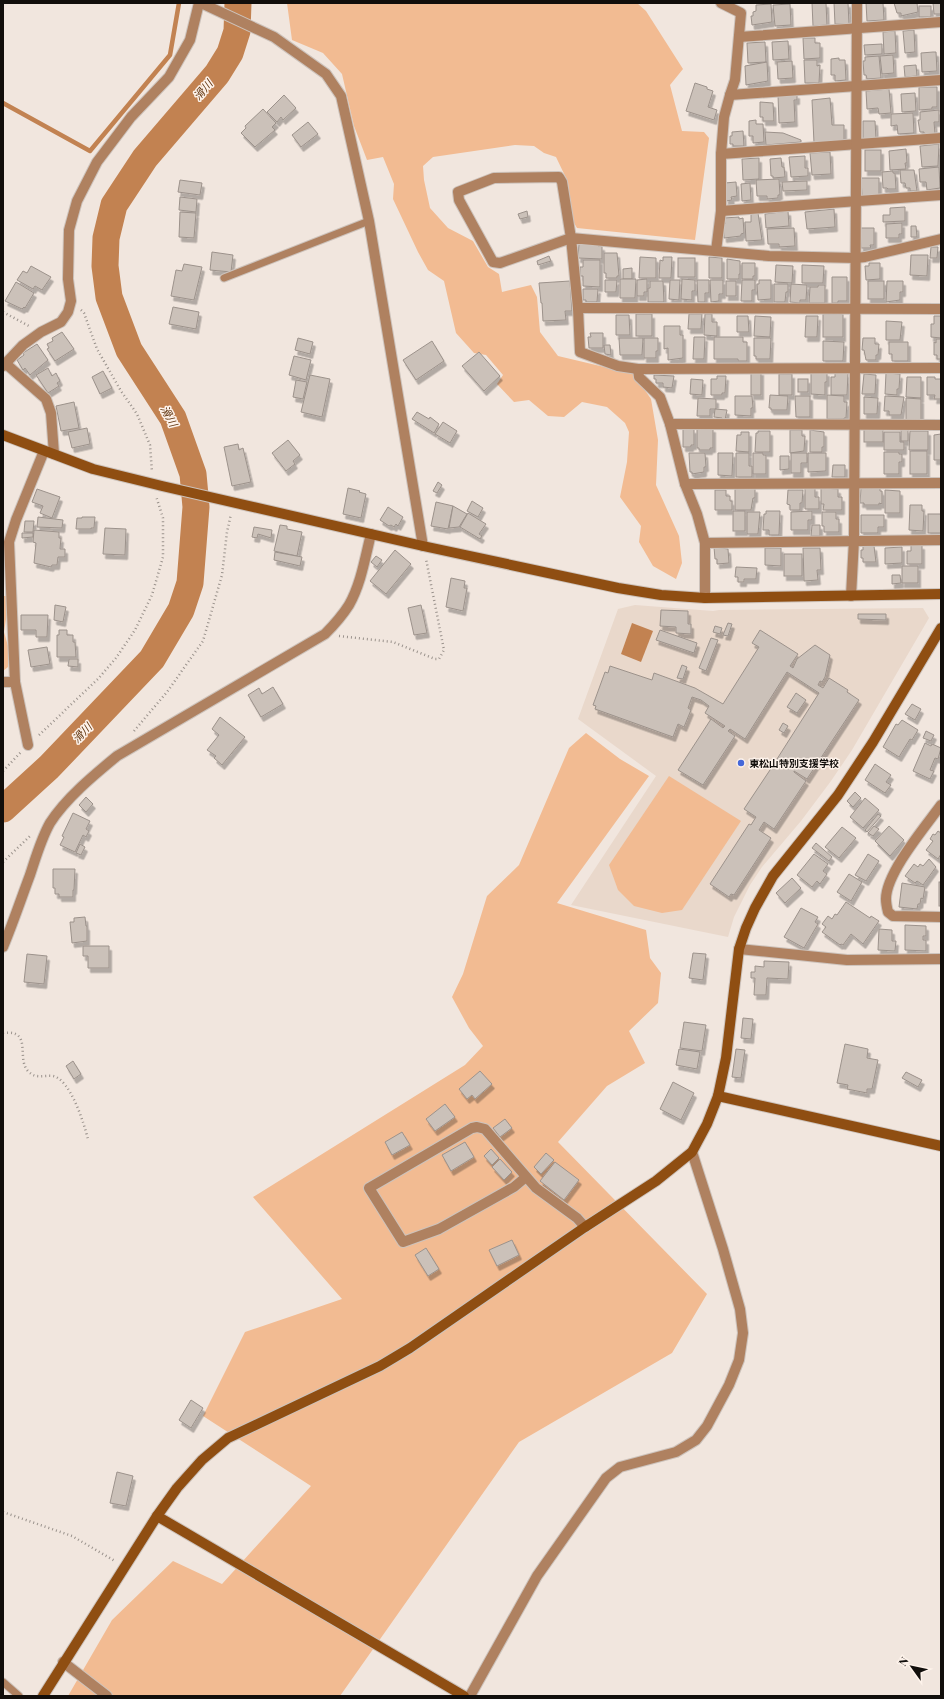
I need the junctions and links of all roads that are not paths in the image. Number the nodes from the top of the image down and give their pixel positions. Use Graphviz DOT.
graph roads {
  1 [pos="721,3"];
  2 [pos="857,3"];
  3 [pos="202,4"];
  4 [pos="941,22"];
  5 [pos="857,28"];
  6 [pos="739,37"];
  7 [pos="941,80"];
  8 [pos="857,86"];
  9 [pos="730,95"];
  10 [pos="941,138"];
  11 [pos="857,145"];
  12 [pos="721,154"];
  13 [pos="941,195"];
  14 [pos="856,202"];
  15 [pos="721,211"];
  16 [pos="369,221"];
  17 [pos="571,238"];
  18 [pos="941,240"];
  19 [pos="716,251"];
  20 [pos="856,258"];
  21 [pos="224,278"];
  22 [pos="578,308"];
  23 [pos="856,308"];
  24 [pos="941,309"];
  25 [pos="4,365"];
  26 [pos="855,367"];
  27 [pos="941,368"];
  28 [pos="638,369"];
  29 [pos="670,424"];
  30 [pos="854,424"];
  31 [pos="941,425"];
  32 [pos="3,435"];
  33 [pos="44,451"];
  34 [pos="54,454"];
  35 [pos="854,483"];
  36 [pos="941,483"];
  37 [pos="685,484"];
  38 [pos="371,534"];
  39 [pos="854,540"];
  40 [pos="941,540"];
  41 [pos="705,543"];
  42 [pos="423,546"];
  43 [pos="941,594"];
  44 [pos="851,596"];
  45 [pos="705,598"];
  46 [pos="941,628"];
  47 [pos="3,682"];
  48 [pos="15,682"];
  49 [pos="28,745"];
  50 [pos="941,805"];
  51 [pos="941,917"];
  52 [pos="3,946"];
  53 [pos="740,949"];
  54 [pos="941,959"];
  55 [pos="718,1096"];
  56 [pos="941,1146"];
  57 [pos="692,1152"];
  58 [pos="526,1177"];
  59 [pos="585,1227"];
  60 [pos="156,1516"];
  61 [pos="63,1662"];
  62 [pos="3,1682"];
  63 [pos="19,1696"];
  64 [pos="43,1696"];
  65 [pos="107,1696"];
  66 [pos="464,1696"];
  67 [pos="470,1696"];
  1 -- 6 [label="street"];
  2 -- 5 [label="street"];
  3 -- 16 [label="street"];
  3 -- 25 [label="street"];
  4 -- 5 [label="street"];
  5 -- 6 [label="street"];
  5 -- 8 [label="street"];
  6 -- 9 [label="street"];
  7 -- 8 [label="street"];
  8 -- 9 [label="street"];
  8 -- 11 [label="street"];
  9 -- 12 [label="street"];
  10 -- 11 [label="street"];
  11 -- 12 [label="street"];
  11 -- 14 [label="street"];
  12 -- 15 [label="street"];
  13 -- 14 [label="street"];
  14 -- 15 [label="street"];
  14 -- 20 [label="street"];
  15 -- 19 [label="street"];
  16 -- 21 [label="lane"];
  16 -- 42 [label="street"];
  17 -- 17 [label="street"];
  17 -- 19 [label="street"];
  17 -- 22 [label="street"];
  18 -- 20 [label="street"];
  19 -- 20 [label="street"];
  20 -- 23 [label="street"];
  22 -- 23 [label="street"];
  22 -- 28 [label="street"];
  23 -- 24 [label="street"];
  23 -- 26 [label="street"];
  25 -- 34 [label="street"];
  26 -- 27 [label="street"];
  26 -- 28 [label="street"];
  26 -- 30 [label="street"];
  28 -- 29 [label="street"];
  29 -- 30 [label="street"];
  29 -- 37 [label="street"];
  30 -- 31 [label="street"];
  30 -- 35 [label="street"];
  32 -- 33 [label="street"];
  33 -- 34 [label="street"];
  33 -- 48 [label="street"];
  34 -- 38 [label="street"];
  35 -- 36 [label="street"];
  35 -- 37 [label="street"];
  35 -- 39 [label="street"];
  37 -- 41 [label="street"];
  38 -- 42 [label="street"];
  38 -- 52 [label="street"];
  39 -- 40 [label="street"];
  39 -- 41 [label="street"];
  39 -- 44 [label="street"];
  41 -- 45 [label="street"];
  42 -- 45 [label="street"];
  43 -- 44 [label="street"];
  44 -- 45 [label="street"];
  46 -- 53 [label="street"];
  47 -- 48 [label="street"];
  48 -- 49 [label="street"];
  50 -- 51 [label="street"];
  53 -- 54 [label="street"];
  53 -- 55 [label="street"];
  55 -- 56 [label="street"];
  55 -- 57 [label="street"];
  57 -- 59 [label="street"];
  57 -- 67 [label="street"];
  58 -- 58 [label="street"];
  58 -- 59 [label="street"];
  59 -- 60 [label="street"];
  60 -- 61 [label="street"];
  60 -- 66 [label="street"];
  61 -- 64 [label="street"];
  61 -- 65 [label="street"];
  62 -- 63 [label="lane"];
}
